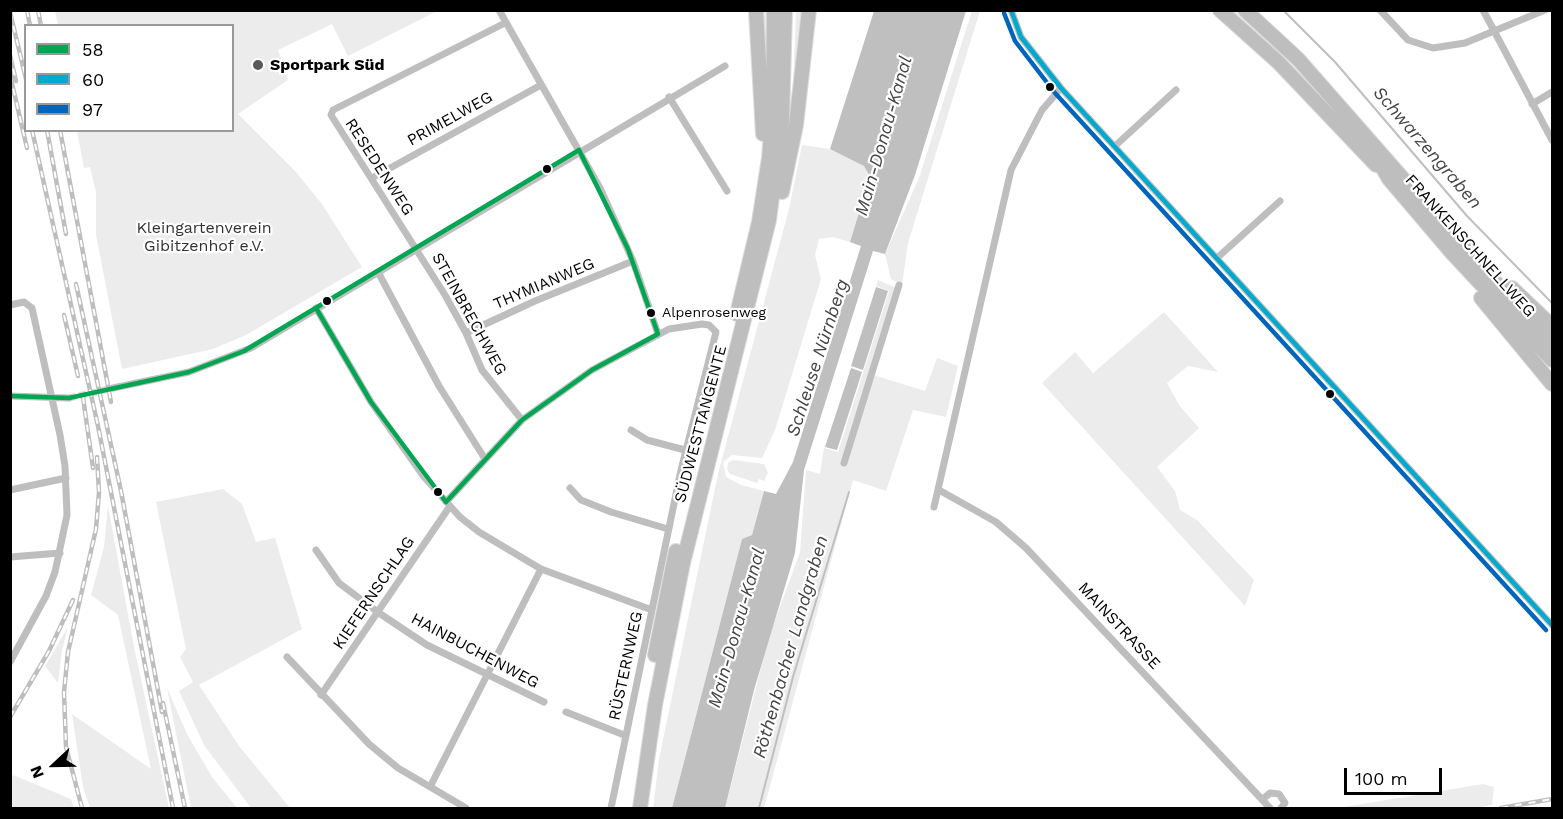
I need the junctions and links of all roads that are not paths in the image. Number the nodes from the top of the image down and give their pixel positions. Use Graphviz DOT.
graph roads {
  1 [pos="500,10"];
  2 [pos="756,10"];
  3 [pos="774,10"];
  4 [pos="786,10"];
  5 [pos="809,10"];
  6 [pos="1011,10"];
  7 [pos="1220,10"];
  8 [pos="1245,10"];
  9 [pos="1380,10"];
  10 [pos="1483,10"];
  11 [pos="1545,10"];
  12 [pos="505,23"];
  13 [pos="1494,31"];
  14 [pos="725,66"];
  15 [pos="541,85"];
  16 [pos="1061,88"];
  17 [pos="1176,90"];
  18 [pos="1552,92"];
  19 [pos="669,97"];
  20 [pos="1532,104"];
  21 [pos="1360,128"];
  22 [pos="1552,140"];
  23 [pos="1115,146"];
  24 [pos="579,150"];
  25 [pos="372,178"];
  26 [pos="1389,179"];
  27 [pos="727,191"];
  28 [pos="1280,201"];
  29 [pos="761,207"];
  30 [pos="1435,223"];
  31 [pos="416,249"];
  32 [pos="1217,258"];
  33 [pos="633,261"];
  34 [pos="378,272"];
  35 [pos="757,274"];
  36 [pos="899,285"];
  37 [pos="10,305"];
  38 [pos="316,308"];
  39 [pos="1552,326"];
  40 [pos="714,329"];
  41 [pos="466,333"];
  42 [pos="658,334"];
  43 [pos="1552,343"];
  44 [pos="1552,360"];
  45 [pos="1552,384"];
  46 [pos="113,388"];
  47 [pos="10,396"];
  48 [pos="52,398"];
  49 [pos="69,398"];
  50 [pos="522,420"];
  51 [pos="631,430"];
  52 [pos="685,450"];
  53 [pos="485,459"];
  54 [pos="844,463"];
  55 [pos="66,478"];
  56 [pos="570,488"];
  57 [pos="10,490"];
  58 [pos="939,490"];
  59 [pos="448,504"];
  60 [pos="934,507"];
  61 [pos="668,530"];
  62 [pos="316,550"];
  63 [pos="60,553"];
  64 [pos="10,557"];
  65 [pos="541,569"];
  66 [pos="652,610"];
  67 [pos="378,613"];
  68 [pos="1552,625"];
  69 [pos="287,657"];
  70 [pos="10,662"];
  71 [pos="486,676"];
  72 [pos="321,695"];
  73 [pos="544,702"];
  74 [pos="566,712"];
  75 [pos="624,735"];
  76 [pos="430,787"];
  77 [pos="1263,799"];
  78 [pos="466,808"];
  79 [pos="610,808"];
  80 [pos="631,808"];
  81 [pos="640,808"];
  82 [pos="1270,808"];
  83 [pos="1281,808"];
  1 -- 12 [label="street"];
  2 -- 29 [label="highway"];
  3 -- 29 [label="highway, SÜDWESTTANGENTE"];
  4 -- 35 [label="highway, SÜDWESTTANGENTE"];
  5 -- 35 [label="highway"];
  6 -- 16 [label="street"];
  7 -- 26 [label="highway, FRANKENSCHNELLWEG"];
  8 -- 21 [label="highway, FRANKENSCHNELLWEG"];
  9 -- 13 [label="street"];
  10 -- 13 [label="street"];
  11 -- 13 [label="street"];
  12 -- 15 [label="street"];
  12 -- 25 [label="street, RESEDENWEG"];
  13 -- 20 [label="street"];
  14 -- 19 [label="street"];
  15 -- 24 [label="street"];
  15 -- 25 [label="street, PRIMELWEG"];
  16 -- 23 [label="street"];
  16 -- 58 [label="street"];
  17 -- 23 [label="street"];
  18 -- 20 [label="street"];
  19 -- 24 [label="street"];
  19 -- 27 [label="street"];
  20 -- 22 [label="street"];
  21 -- 26 [label="highway, FRANKENSCHNELLWEG"];
  21 -- 30 [label="highway, FRANKENSCHNELLWEG"];
  23 -- 32 [label="street"];
  24 -- 31 [label="street"];
  24 -- 33 [label="street"];
  25 -- 31 [label="street, RESEDENWEG"];
  26 -- 30 [label="highway, FRANKENSCHNELLWEG"];
  28 -- 32 [label="street"];
  29 -- 80 [label="highway, SÜDWESTTANGENTE"];
  30 -- 39 [label="highway"];
  30 -- 43 [label="highway, FRANKENSCHNELLWEG"];
  30 -- 44 [label="highway, FRANKENSCHNELLWEG"];
  30 -- 45 [label="highway"];
  31 -- 34 [label="street"];
  31 -- 41 [label="street, STEINBRECHWEG"];
  32 -- 68 [label="street"];
  33 -- 41 [label="street, THYMIANWEG"];
  33 -- 42 [label="street"];
  34 -- 38 [label="street"];
  34 -- 53 [label="street"];
  35 -- 81 [label="highway, SÜDWESTTANGENTE"];
  36 -- 54 [label="street"];
  37 -- 48 [label="street"];
  38 -- 46 [label="street"];
  38 -- 59 [label="street"];
  40 -- 42 [label="street, KIEFERNSCHLAG"];
  40 -- 52 [label="street, RÜSTERNWEG"];
  41 -- 50 [label="street, STEINBRECHWEG"];
  42 -- 50 [label="street, KIEFERNSCHLAG"];
  47 -- 48 [label="street"];
  48 -- 49 [label="street"];
  48 -- 55 [label="street"];
  50 -- 53 [label="street, KIEFERNSCHLAG"];
  51 -- 52 [label="street"];
  52 -- 61 [label="street, RÜSTERNWEG"];
  53 -- 59 [label="street, KIEFERNSCHLAG"];
  55 -- 57 [label="street"];
  55 -- 63 [label="street"];
  56 -- 61 [label="street"];
  58 -- 60 [label="street"];
  58 -- 77 [label="street, MAINSTRASSE"];
  59 -- 65 [label="street"];
  59 -- 67 [label="street, KIEFERNSCHLAG"];
  61 -- 66 [label="street, RÜSTERNWEG"];
  62 -- 67 [label="street, HAINBUCHENWEG"];
  63 -- 64 [label="street"];
  63 -- 70 [label="street"];
  65 -- 66 [label="street"];
  65 -- 71 [label="street"];
  66 -- 75 [label="street, RÜSTERNWEG"];
  67 -- 71 [label="street, HAINBUCHENWEG"];
  67 -- 72 [label="street, KIEFERNSCHLAG"];
  69 -- 72 [label="street"];
  71 -- 73 [label="street, HAINBUCHENWEG"];
  71 -- 76 [label="street"];
  72 -- 76 [label="street"];
  74 -- 75 [label="street"];
  75 -- 79 [label="street, RÜSTERNWEG"];
  76 -- 78 [label="street"];
  77 -- 82 [label="street, MAINSTRASSE"];
  77 -- 83 [label="street"];
}
